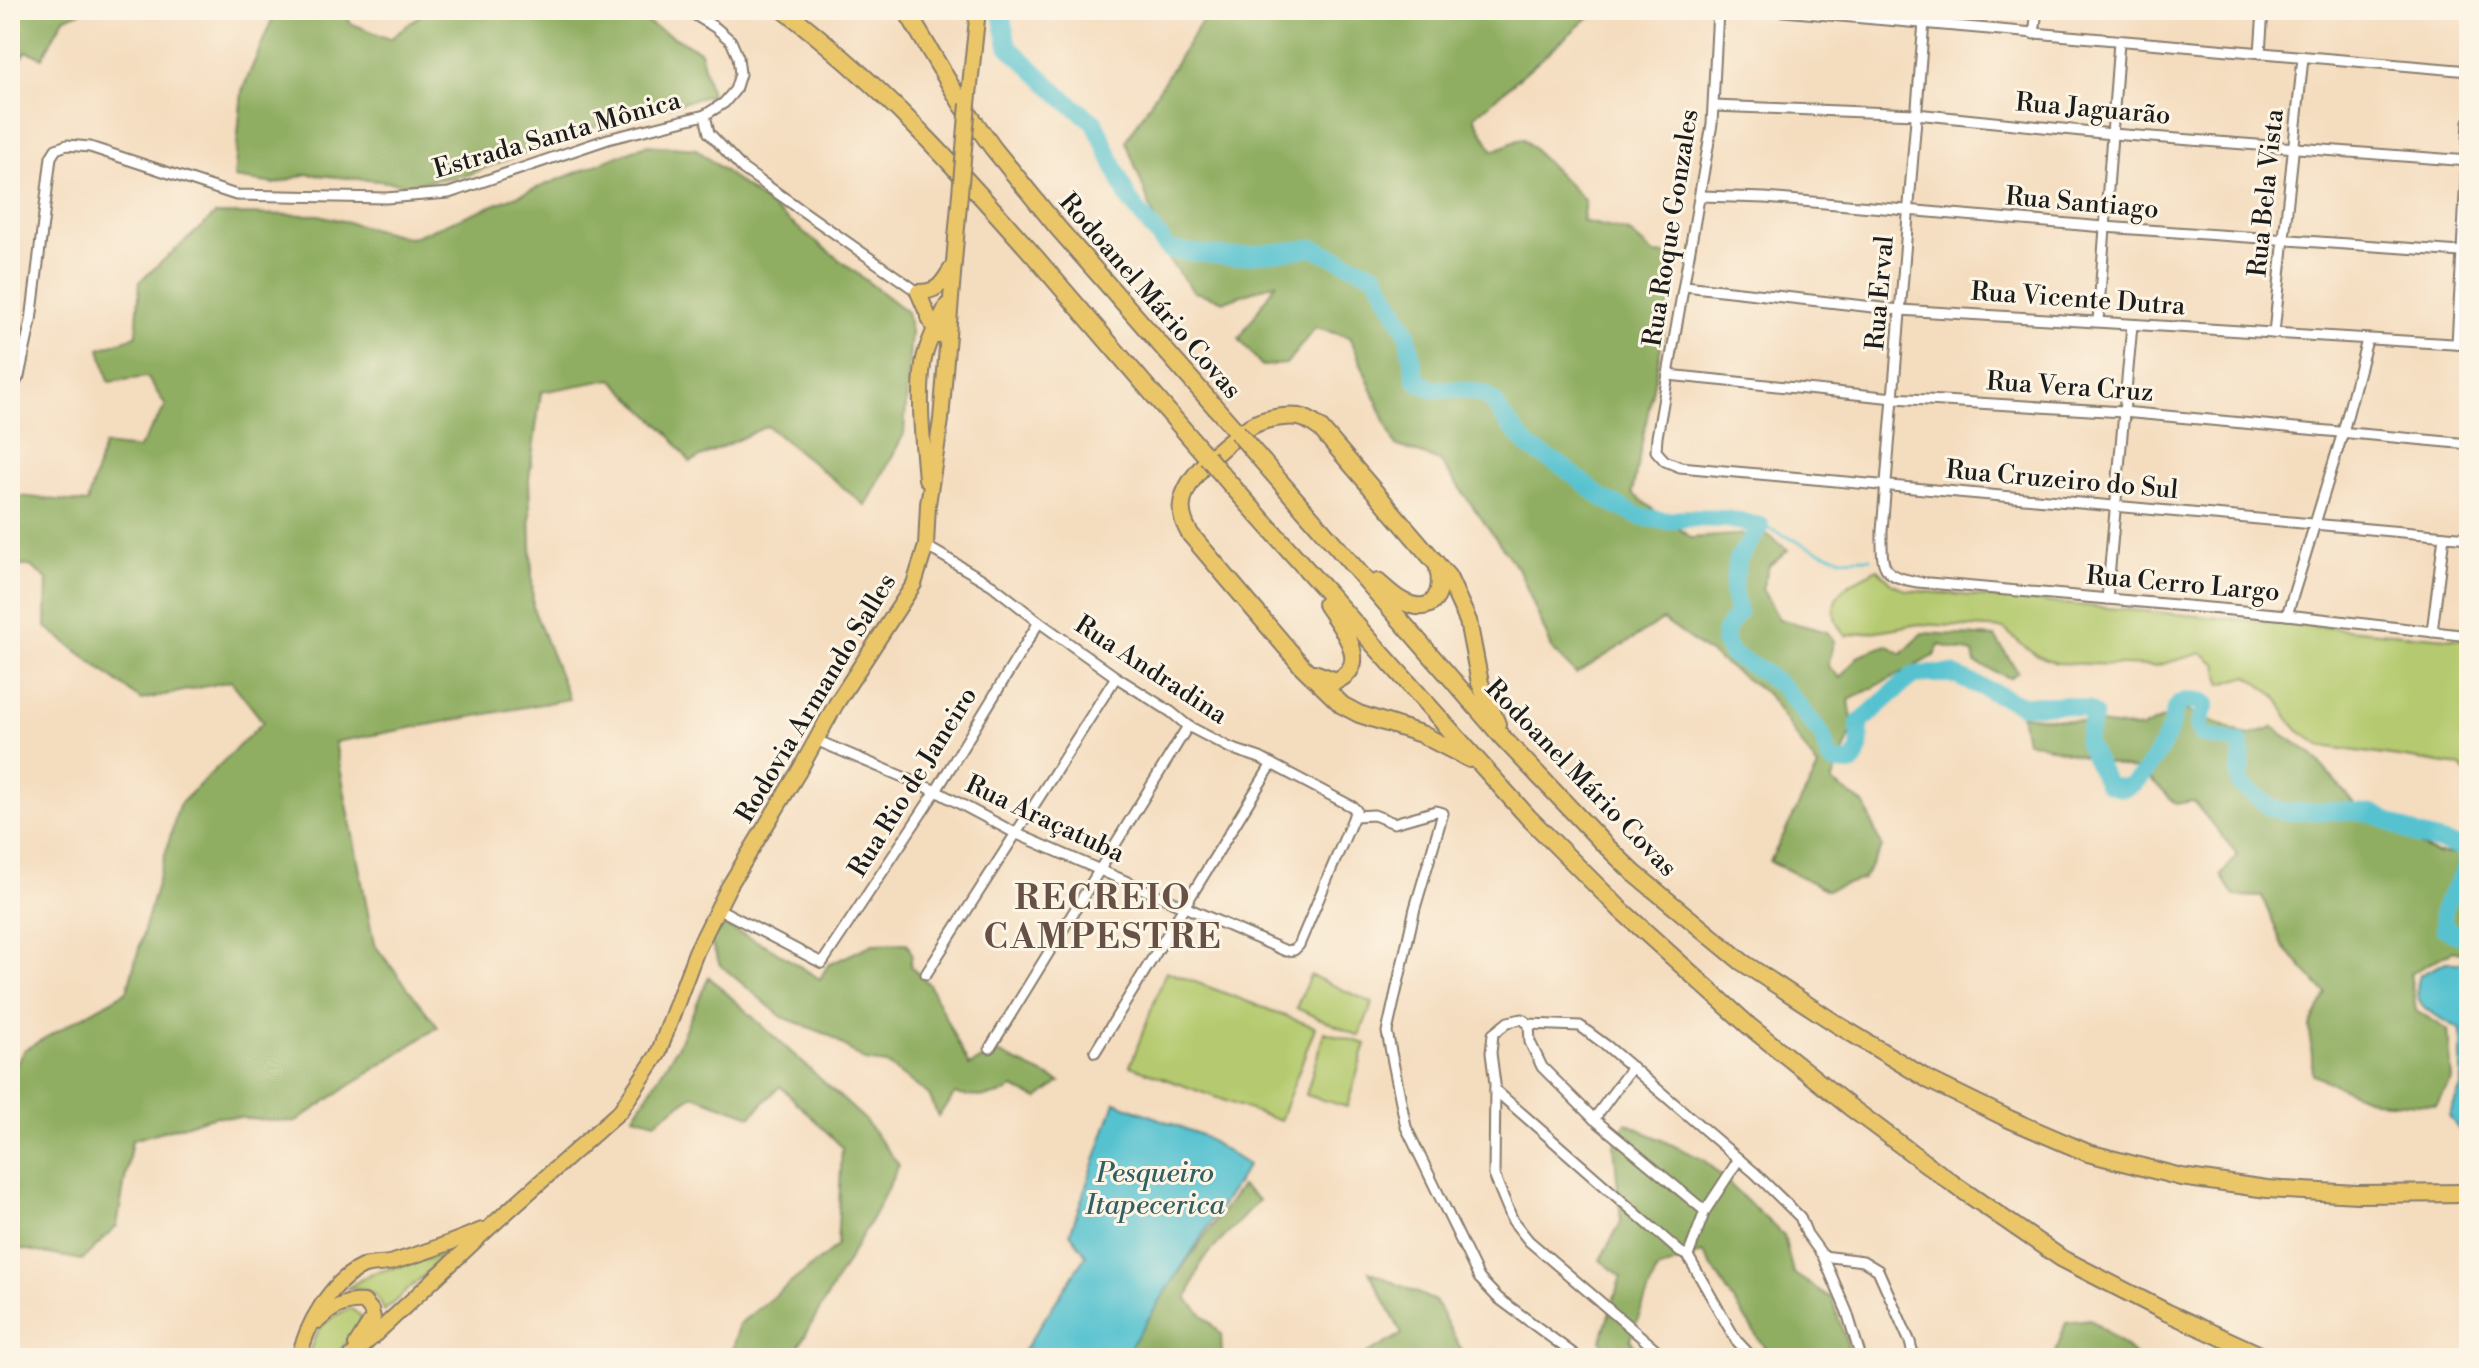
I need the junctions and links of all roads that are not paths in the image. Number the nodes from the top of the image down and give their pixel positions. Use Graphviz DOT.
graph roads {
  1 [pos="687,10"];
  2 [pos="784,10"];
  3 [pos="906,10"];
  4 [pos="978,10"];
  5 [pos="1718,10"];
  6 [pos="1772,10"];
  7 [pos="1909,10"];
  8 [pos="1925,10"];
  9 [pos="2037,10"];
  10 [pos="2263,10"];
  11 [pos="1924,24"];
  12 [pos="2034,34"];
  13 [pos="2119,42"];
  14 [pos="2260,53"];
  15 [pos="2303,58"];
  16 [pos="2469,71"];
  17 [pos="1714,106"];
  18 [pos="1916,114"];
  19 [pos="705,115"];
  20 [pos="2469,121"];
  21 [pos="2112,134"];
  22 [pos="2293,147"];
  23 [pos="2468,161"];
  24 [pos="1701,196"];
  25 [pos="1909,211"];
  26 [pos="2104,227"];
  27 [pos="2283,241"];
  28 [pos="2461,252"];
  29 [pos="953,266"];
  30 [pos="1685,286"];
  31 [pos="918,292"];
  32 [pos="951,294"];
  33 [pos="938,309"];
  34 [pos="1900,310"];
  35 [pos="2098,321"];
  36 [pos="2132,325"];
  37 [pos="934,331"];
  38 [pos="2274,333"];
  39 [pos="2367,340"];
  40 [pos="2457,344"];
  41 [pos="2469,345"];
  42 [pos="946,354"];
  43 [pos="1668,375"];
  44 [pos="10,392"];
  45 [pos="1894,398"];
  46 [pos="2123,412"];
  47 [pos="2343,432"];
  48 [pos="2469,444"];
  49 [pos="1656,451"];
  50 [pos="1886,488"];
  51 [pos="928,504"];
  52 [pos="2115,505"];
  53 [pos="2316,523"];
  54 [pos="2444,536"];
  55 [pos="2469,538"];
  56 [pos="926,546"];
  57 [pos="1344,555"];
  58 [pos="1436,562"];
  59 [pos="1307,572"];
  60 [pos="1892,576"];
  61 [pos="2107,599"];
  62 [pos="2287,615"];
  63 [pos="1039,622"];
  64 [pos="2432,632"];
  65 [pos="2469,636"];
  66 [pos="1302,666"];
  67 [pos="1116,677"];
  68 [pos="1188,726"];
  69 [pos="1502,737"];
  70 [pos="816,740"];
  71 [pos="1478,763"];
  72 [pos="1272,764"];
  73 [pos="936,791"];
  74 [pos="1354,816"];
  75 [pos="1015,833"];
  76 [pos="1101,869"];
  77 [pos="1184,906"];
  78 [pos="717,908"];
  79 [pos="926,974"];
  80 [pos="1529,1024"];
  81 [pos="990,1048"];
  82 [pos="1095,1052"];
  83 [pos="1632,1067"];
  84 [pos="1495,1090"];
  85 [pos="1594,1119"];
  86 [pos="1739,1159"];
  87 [pos="2469,1193"];
  88 [pos="1705,1211"];
  89 [pos="490,1227"];
  90 [pos="1688,1256"];
  91 [pos="1823,1256"];
  92 [pos="304,1338"];
  93 [pos="299,1358"];
  94 [pos="348,1358"];
  95 [pos="1579,1358"];
  96 [pos="1666,1358"];
  97 [pos="1753,1358"];
  98 [pos="1861,1358"];
  99 [pos="1914,1358"];
  100 [pos="2267,1358"];
  1 -- 19 [label="street, Estrada Santa Mônica"];
  2 -- 59 [label="highway, bridge"];
  3 -- 57 [label="highway, Rodoanel Mário Covas, bridge"];
  4 -- 29 [label="main road, Rodovia Armando Salles, bridge"];
  5 -- 17 [label="street, Rua Roque Gonzales"];
  6 -- 11 [label="street"];
  7 -- 11 [label="street"];
  8 -- 11 [label="street, Rua Erval"];
  9 -- 12 [label="street"];
  10 -- 14 [label="street"];
  11 -- 12 [label="street"];
  11 -- 18 [label="street, Rua Erval"];
  12 -- 13 [label="street"];
  13 -- 14 [label="street"];
  13 -- 21 [label="street"];
  14 -- 15 [label="street"];
  15 -- 16 [label="street"];
  15 -- 22 [label="street, Rua Bela Vista"];
  17 -- 18 [label="street, Rua Jaguarão"];
  17 -- 24 [label="street, Rua Roque Gonzales"];
  18 -- 21 [label="street, Rua Jaguarão"];
  18 -- 25 [label="street, Rua Erval"];
  19 -- 31 [label="street"];
  19 -- 44 [label="street, Estrada Santa Mônica"];
  20 -- 23 [label="street"];
  21 -- 22 [label="street, Rua Jaguarão"];
  21 -- 26 [label="street"];
  22 -- 23 [label="street, Rua Jaguarão"];
  22 -- 27 [label="street, Rua Bela Vista"];
  23 -- 28 [label="street"];
  24 -- 25 [label="street, Rua Santiago"];
  24 -- 30 [label="street, Rua Roque Gonzales"];
  25 -- 26 [label="street, Rua Santiago"];
  25 -- 34 [label="street, Rua Erval"];
  26 -- 27 [label="street, Rua Santiago"];
  26 -- 35 [label="street"];
  27 -- 28 [label="street, Rua Santiago"];
  27 -- 38 [label="street, Rua Bela Vista"];
  28 -- 40 [label="street"];
  29 -- 31 [label="main road"];
  29 -- 32 [label="main road, Rodovia Armando Salles"];
  30 -- 34 [label="street, Rua Vicente Dutra"];
  30 -- 43 [label="street, Rua Roque Gonzales"];
  31 -- 33 [label="main road"];
  31 -- 37 [label="main road"];
  32 -- 33 [label="main road"];
  32 -- 42 [label="main road, Rodovia Armando Salles"];
  33 -- 37 [label="main road"];
  33 -- 42 [label="main road"];
  34 -- 35 [label="street, Rua Vicente Dutra"];
  34 -- 45 [label="street, Rua Erval"];
  35 -- 36 [label="street, Rua Vicente Dutra"];
  36 -- 38 [label="street, Rua Vicente Dutra"];
  36 -- 46 [label="street"];
  37 -- 42 [label="main road"];
  37 -- 51 [label="main road"];
  38 -- 39 [label="street, Rua Vicente Dutra"];
  39 -- 40 [label="street, Rua Vicente Dutra"];
  39 -- 47 [label="street"];
  40 -- 41 [label="street, Rua Vicente Dutra"];
  42 -- 51 [label="main road, Rodovia Armando Salles"];
  43 -- 45 [label="street, Rua Vera Cruz"];
  43 -- 49 [label="street, Rua Roque Gonzales"];
  45 -- 46 [label="street, Rua Vera Cruz"];
  45 -- 50 [label="street, Rua Erval"];
  46 -- 47 [label="street, Rua Vera Cruz"];
  46 -- 52 [label="street"];
  47 -- 48 [label="street, Rua Vera Cruz"];
  47 -- 53 [label="street"];
  49 -- 50 [label="street, Rua Cruzeiro do Sul"];
  50 -- 52 [label="street, Rua Cruzeiro do Sul"];
  50 -- 60 [label="street, Rua Erval"];
  51 -- 56 [label="main road, Rodovia Armando Salles"];
  52 -- 53 [label="street, Rua Cruzeiro do Sul"];
  52 -- 61 [label="street"];
  53 -- 54 [label="street, Rua Cruzeiro do Sul"];
  53 -- 62 [label="street"];
  54 -- 55 [label="street, Rua Cruzeiro do Sul"];
  54 -- 64 [label="street"];
  56 -- 63 [label="street, Rua Andradina"];
  56 -- 70 [label="main road, Rodovia Armando Salles"];
  57 -- 58 [label="highway"];
  57 -- 69 [label="highway, Rodoanel Mário Covas"];
  58 -- 66 [label="highway"];
  58 -- 69 [label="highway"];
  59 -- 66 [label="highway"];
  59 -- 71 [label="highway"];
  60 -- 61 [label="street, Rua Cerro Largo"];
  61 -- 62 [label="street, Rua Cerro Largo"];
  62 -- 64 [label="street, Rua Cerro Largo"];
  63 -- 67 [label="street, Rua Andradina"];
  63 -- 73 [label="street, Rua Rio de Janeiro"];
  64 -- 65 [label="street, Rua Cerro Largo"];
  66 -- 71 [label="highway"];
  67 -- 68 [label="street, Rua Andradina"];
  67 -- 75 [label="street"];
  68 -- 72 [label="street, Rua Andradina"];
  68 -- 76 [label="street"];
  69 -- 87 [label="highway, Rodoanel Mário Covas"];
  70 -- 73 [label="street, Rua Araçatuba"];
  70 -- 78 [label="main road, Rodovia Armando Salles"];
  71 -- 100 [label="highway"];
  72 -- 74 [label="street, Rua Andradina"];
  72 -- 77 [label="street"];
  73 -- 75 [label="street, Rua Araçatuba"];
  73 -- 78 [label="street, Rua Rio de Janeiro"];
  74 -- 77 [label="street, Rua Araçatuba"];
  74 -- 95 [label="street"];
  75 -- 76 [label="street, Rua Araçatuba"];
  75 -- 79 [label="street"];
  76 -- 77 [label="street, Rua Araçatuba"];
  76 -- 81 [label="street"];
  77 -- 82 [label="street"];
  78 -- 89 [label="main road, Rodovia Armando Salles"];
  80 -- 83 [label="street"];
  80 -- 84 [label="street"];
  80 -- 85 [label="street"];
  83 -- 85 [label="street"];
  83 -- 86 [label="street"];
  84 -- 90 [label="street"];
  84 -- 96 [label="street"];
  85 -- 88 [label="street"];
  86 -- 88 [label="street"];
  86 -- 91 [label="street"];
  88 -- 90 [label="street"];
  89 -- 92 [label="main road, Rodovia Armando Salles"];
  89 -- 94 [label="main road, Rodovia Armando Salles"];
  90 -- 97 [label="street"];
  91 -- 98 [label="street"];
  91 -- 99 [label="street"];
  92 -- 93 [label="main road, Rodovia Armando Salles"];
  92 -- 94 [label="main road"];
}
